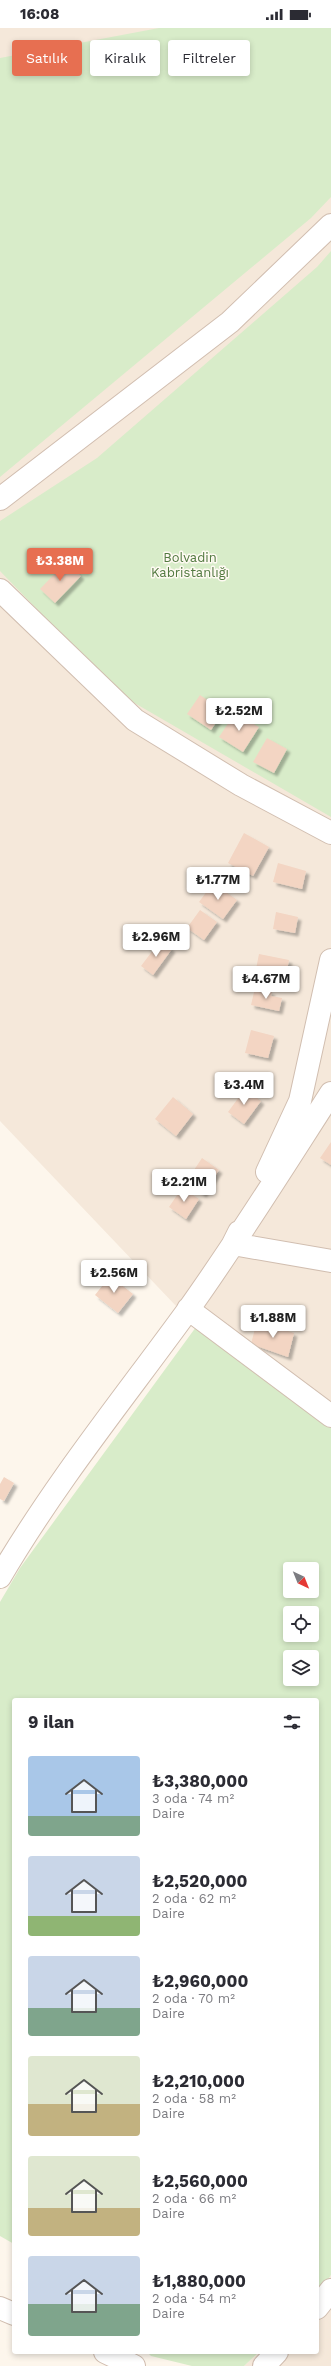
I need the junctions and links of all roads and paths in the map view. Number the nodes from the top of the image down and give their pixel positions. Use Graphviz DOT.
graph roads {
  1 [pos="331,225"];
  2 [pos="0,499"];
  3 [pos="0,590"];
  4 [pos="331,833"];
  5 [pos="330,975"];
  6 [pos="331,1093"];
  7 [pos="233,1244"];
  8 [pos="331,1262"];
  9 [pos="188,1310"];
  10 [pos="331,1416"];
  11 [pos="0,1577"];
  12 [pos="331,2290"];
  13 [pos="319,2305"];
  14 [pos="0,2308"];
  15 [pos="12,2313"];
  16 [pos="109,2354"];
  17 [pos="275,2354"];
  18 [pos="134,2366"];
  19 [pos="264,2366"];
  1 -- 2 [label="street"];
  3 -- 4 [label="street"];
  5 -- 7 [label="street"];
  6 -- 7 [label="street"];
  7 -- 8 [label="street"];
  7 -- 9 [label="street"];
  9 -- 10 [label="street"];
  9 -- 11 [label="street"];
  12 -- 13 [label="street"];
  14 -- 15 [label="street"];
  16 -- 18 [label="street"];
  17 -- 19 [label="street"];
}
